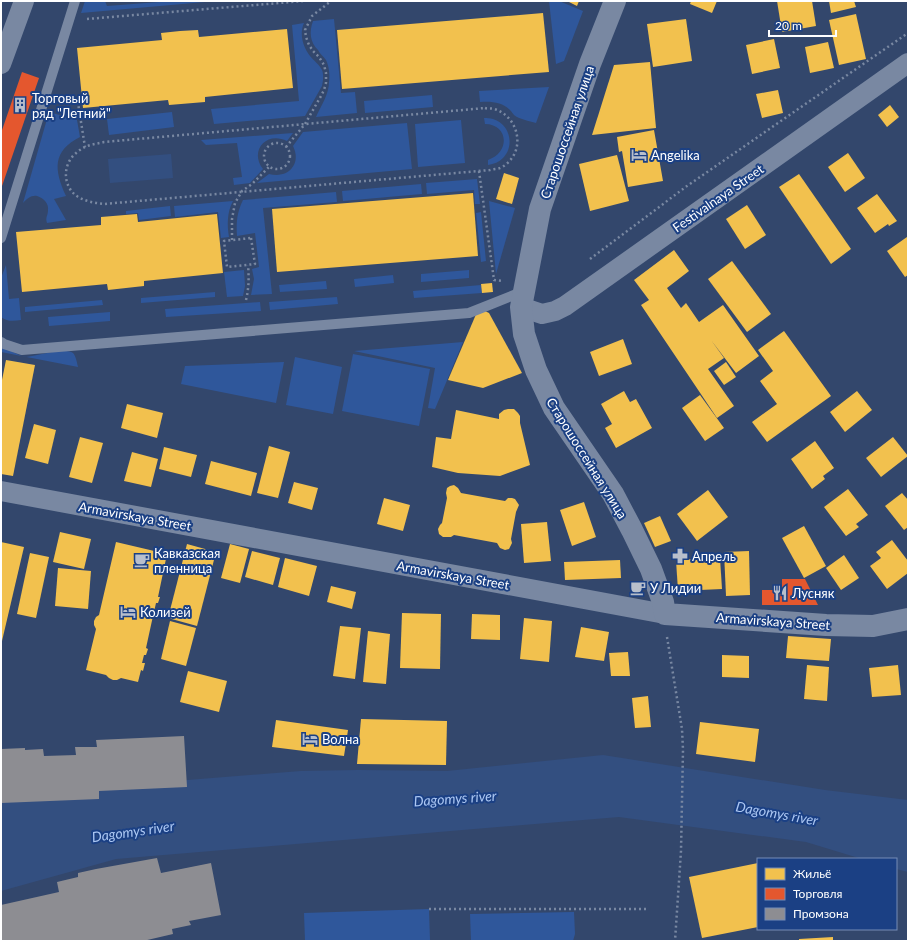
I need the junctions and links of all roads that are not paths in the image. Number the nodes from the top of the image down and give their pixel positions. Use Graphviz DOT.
graph roads {
  1 [pos="24,1"];
  2 [pos="75,1"];
  3 [pos="615,1"];
  4 [pos="908,63"];
  5 [pos="1,64"];
  6 [pos="1,238"];
  7 [pos="523,299"];
  8 [pos="1,342"];
  9 [pos="1,491"];
  10 [pos="908,619"];
  11 [pos="666,624"];
  1 -- 5 [label="street"];
  2 -- 6 [label="lane"];
  3 -- 7 [label="street, Старошоссейная улица"];
  4 -- 7 [label="street, Festivalnaya Street"];
  7 -- 8 [label="lane"];
  7 -- 11 [label="street, Старошоссейная улица"];
  9 -- 11 [label="street, Armavirskaya Street"];
  10 -- 11 [label="street, Armavirskaya Street"];
}
